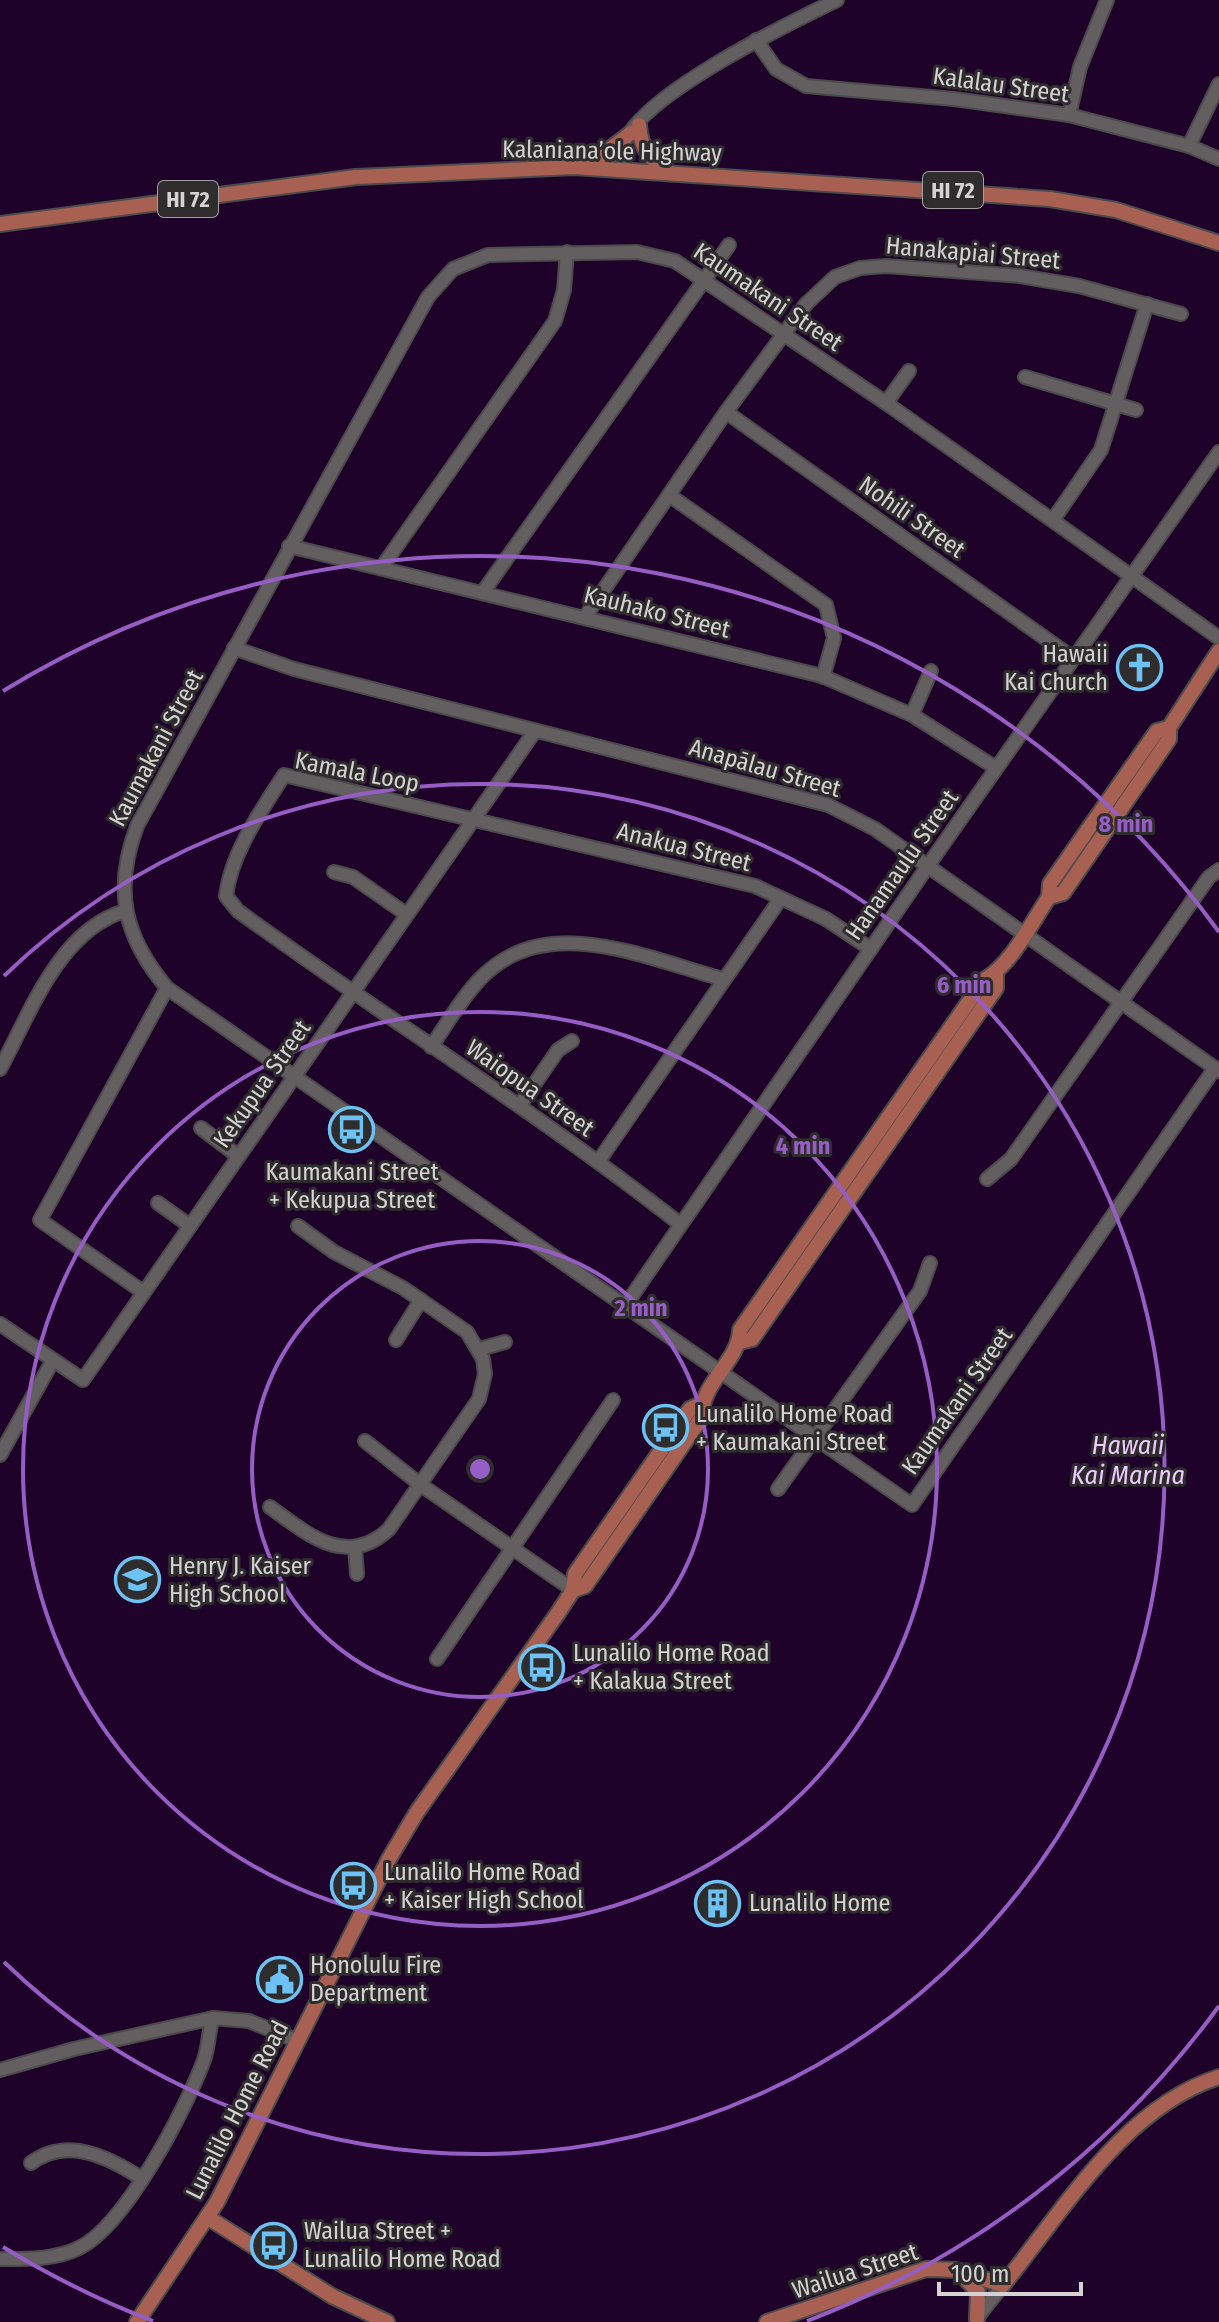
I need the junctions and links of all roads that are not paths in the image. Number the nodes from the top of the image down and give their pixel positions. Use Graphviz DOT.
graph roads {
  1 [pos="837,0"];
  2 [pos="1107,0"];
  3 [pos="756,40"];
  4 [pos="1219,84"];
  5 [pos="1069,115"];
  6 [pos="635,129"];
  7 [pos="1189,146"];
  8 [pos="1219,159"];
  9 [pos="574,167"];
  10 [pos="625,168"];
  11 [pos="668,171"];
  12 [pos="0,224"];
  13 [pos="1219,243"];
  14 [pos="729,245"];
  15 [pos="567,252"];
  16 [pos="705,279"];
  17 [pos="1147,304"];
  18 [pos="1181,314"];
  19 [pos="785,335"];
  20 [pos="909,371"];
  21 [pos="1025,377"];
  22 [pos="886,403"];
  23 [pos="1117,403"];
  24 [pos="1136,410"];
  25 [pos="726,412"];
  26 [pos="1219,452"];
  27 [pos="669,495"];
  28 [pos="1053,520"];
  29 [pos="289,546"];
  30 [pos="382,567"];
  31 [pos="1133,577"];
  32 [pos="483,592"];
  33 [pos="585,617"];
  34 [pos="1219,638"];
  35 [pos="234,648"];
  36 [pos="1219,651"];
  37 [pos="1073,658"];
  38 [pos="931,671"];
  39 [pos="823,677"];
  40 [pos="912,715"];
  41 [pos="535,731"];
  42 [pos="996,768"];
  43 [pos="474,818"];
  44 [pos="927,867"];
  45 [pos="1219,870"];
  46 [pos="334,872"];
  47 [pos="781,898"];
  48 [pos="125,911"];
  49 [pos="406,914"];
  50 [pos="1023,935"];
  51 [pos="871,949"];
  52 [pos="723,979"];
  53 [pos="167,988"];
  54 [pos="351,994"];
  55 [pos="1121,1001"];
  56 [pos="572,1041"];
  57 [pos="431,1047"];
  58 [pos="0,1069"];
  59 [pos="1217,1070"];
  60 [pos="294,1076"];
  61 [pos="520,1105"];
  62 [pos="201,1128"];
  63 [pos="238,1156"];
  64 [pos="598,1162"];
  65 [pos="987,1179"];
  66 [pos="158,1203"];
  67 [pos="680,1224"];
  68 [pos="190,1226"];
  69 [pos="298,1226"];
  70 [pos="930,1263"];
  71 [pos="143,1292"];
  72 [pos="421,1300"];
  73 [pos="625,1306"];
  74 [pos="0,1324"];
  75 [pos="396,1340"];
  76 [pos="505,1342"];
  77 [pos="480,1349"];
  78 [pos="52,1362"];
  79 [pos="718,1373"];
  80 [pos="613,1400"];
  81 [pos="815,1440"];
  82 [pos="365,1441"];
  83 [pos="0,1455"];
  84 [pos="421,1485"];
  85 [pos="778,1489"];
  86 [pos="270,1507"];
  87 [pos="355,1548"];
  88 [pos="514,1551"];
  89 [pos="357,1574"];
  90 [pos="573,1590"];
  91 [pos="437,1659"];
  92 [pos="213,2018"];
  93 [pos="298,2041"];
  94 [pos="0,2070"];
  95 [pos="1219,2077"];
  96 [pos="31,2163"];
  97 [pos="141,2178"];
  98 [pos="207,2217"];
  99 [pos="0,2259"];
  100 [pos="956,2270"];
  101 [pos="1003,2285"];
  102 [pos="976,2320"];
  103 [pos="137,2322"];
  104 [pos="387,2322"];
  105 [pos="767,2322"];
  1 -- 3 [label="street"];
  2 -- 5 [label="street"];
  3 -- 5 [label="street, Kalalau Street"];
  3 -- 6 [label="street"];
  4 -- 7 [label="street"];
  5 -- 7 [label="street, Kalalau Street"];
  6 -- 9 [label="main road"];
  6 -- 10 [label="street"];
  6 -- 11 [label="main road"];
  7 -- 8 [label="street, Kalalau Street"];
  9 -- 10 [label="main road, Kalaniana’ole Highway / HI 72"];
  9 -- 12 [label="main road, Kalaniana’ole Highway / HI 72"];
  10 -- 11 [label="main road, Kalaniana’ole Highway / HI 72"];
  11 -- 13 [label="main road, Kalaniana’ole Highway / HI 72"];
  14 -- 16 [label="street"];
  15 -- 16 [label="street, Kaumakani Street"];
  15 -- 29 [label="street, Kaumakani Street"];
  15 -- 30 [label="street"];
  16 -- 19 [label="street, Kaumakani Street"];
  16 -- 32 [label="street"];
  17 -- 18 [label="street, Hanakapiai Street"];
  17 -- 19 [label="street, Hanakapiai Street"];
  17 -- 23 [label="street"];
  19 -- 22 [label="street, Kaumakani Street"];
  19 -- 25 [label="street, Hanakapiai Street"];
  20 -- 22 [label="street"];
  21 -- 23 [label="street"];
  22 -- 28 [label="street, Kaumakani Street"];
  23 -- 24 [label="street"];
  23 -- 28 [label="street"];
  25 -- 27 [label="street, Hanakapiai Street"];
  25 -- 37 [label="street, Nohili Street"];
  26 -- 31 [label="street, Hanamaulu Street"];
  27 -- 33 [label="street, Hanakapiai Street"];
  27 -- 39 [label="street"];
  28 -- 31 [label="street, Kaumakani Street"];
  29 -- 30 [label="street, Kauhako Street"];
  29 -- 35 [label="street, Kaumakani Street"];
  30 -- 32 [label="street, Kauhako Street"];
  31 -- 34 [label="street, Kaumakani Street"];
  31 -- 37 [label="street, Hanamaulu Street"];
  32 -- 33 [label="street, Kauhako Street"];
  33 -- 39 [label="street, Kauhako Street"];
  35 -- 41 [label="street, Anapālau Street"];
  35 -- 48 [label="street, Kaumakani Street"];
  36 -- 50 [label="main road, Lunalilo Home Road"];
  37 -- 42 [label="street, Hanamaulu Street"];
  38 -- 40 [label="street"];
  39 -- 40 [label="street, Kauhako Street"];
  40 -- 42 [label="street, Kauhako Street"];
  41 -- 43 [label="street, Kekupua Street"];
  41 -- 44 [label="street, Anapālau Street"];
  42 -- 44 [label="street, Hanamaulu Street"];
  43 -- 47 [label="street, Anakua Street"];
  43 -- 49 [label="street, Kekupua Street"];
  43 -- 54 [label="street, Kamala Loop"];
  44 -- 50 [label="street, Anapālau Street"];
  44 -- 51 [label="street, Hanamaulu Street"];
  45 -- 55 [label="street"];
  46 -- 49 [label="street"];
  47 -- 51 [label="street, Anakua Street"];
  47 -- 52 [label="street"];
  48 -- 53 [label="street, Kaumakani Street"];
  48 -- 58 [label="street"];
  49 -- 54 [label="street, Kekupua Street"];
  50 -- 55 [label="street, Anapālau Street"];
  50 -- 79 [label="main road, Lunalilo Home Road"];
  51 -- 67 [label="street, Hanamaulu Street"];
  52 -- 57 [label="street"];
  52 -- 64 [label="street"];
  53 -- 60 [label="street, Kaumakani Street"];
  53 -- 71 [label="street"];
  54 -- 57 [label="street, Waiopua Street"];
  54 -- 60 [label="street, Kekupua Street"];
  55 -- 59 [label="street, Anapālau Street"];
  55 -- 65 [label="street"];
  56 -- 61 [label="street"];
  57 -- 61 [label="street, Waiopua Street"];
  59 -- 81 [label="street, Kaumakani Street"];
  60 -- 63 [label="street, Kekupua Street"];
  60 -- 73 [label="street, Kaumakani Street"];
  61 -- 64 [label="street, Waiopua Street"];
  62 -- 63 [label="street"];
  63 -- 68 [label="street, Kekupua Street"];
  64 -- 67 [label="street, Waiopua Street"];
  66 -- 68 [label="street"];
  67 -- 73 [label="street, Hanamaulu Street"];
  68 -- 71 [label="street, Kekupua Street"];
  69 -- 72 [label="street"];
  70 -- 81 [label="street"];
  71 -- 78 [label="street, Kekupua Street"];
  72 -- 75 [label="street"];
  72 -- 77 [label="street"];
  73 -- 79 [label="street, Kaumakani Street"];
  74 -- 78 [label="street, Kekupua Street"];
  76 -- 77 [label="street"];
  77 -- 84 [label="street"];
  78 -- 83 [label="street"];
  79 -- 81 [label="street, Kaumakani Street"];
  79 -- 90 [label="main road, Lunalilo Home Road"];
  80 -- 88 [label="street"];
  81 -- 85 [label="street"];
  82 -- 84 [label="street"];
  84 -- 87 [label="street"];
  84 -- 88 [label="street"];
  86 -- 87 [label="street"];
  87 -- 89 [label="street"];
  88 -- 90 [label="street"];
  88 -- 91 [label="street"];
  90 -- 93 [label="main road, Lunalilo Home Road"];
  92 -- 93 [label="street"];
  92 -- 94 [label="street"];
  92 -- 97 [label="street"];
  93 -- 98 [label="main road, Lunalilo Home Road"];
  95 -- 101 [label="main road"];
  96 -- 97 [label="street"];
  97 -- 99 [label="street"];
  98 -- 103 [label="main road, Lunalilo Home Road"];
  98 -- 104 [label="main road"];
  100 -- 101 [label="main road, Wailua Street"];
  100 -- 102 [label="main road"];
  100 -- 105 [label="main road, Wailua Street"];
  101 -- 102 [label="street"];
}
